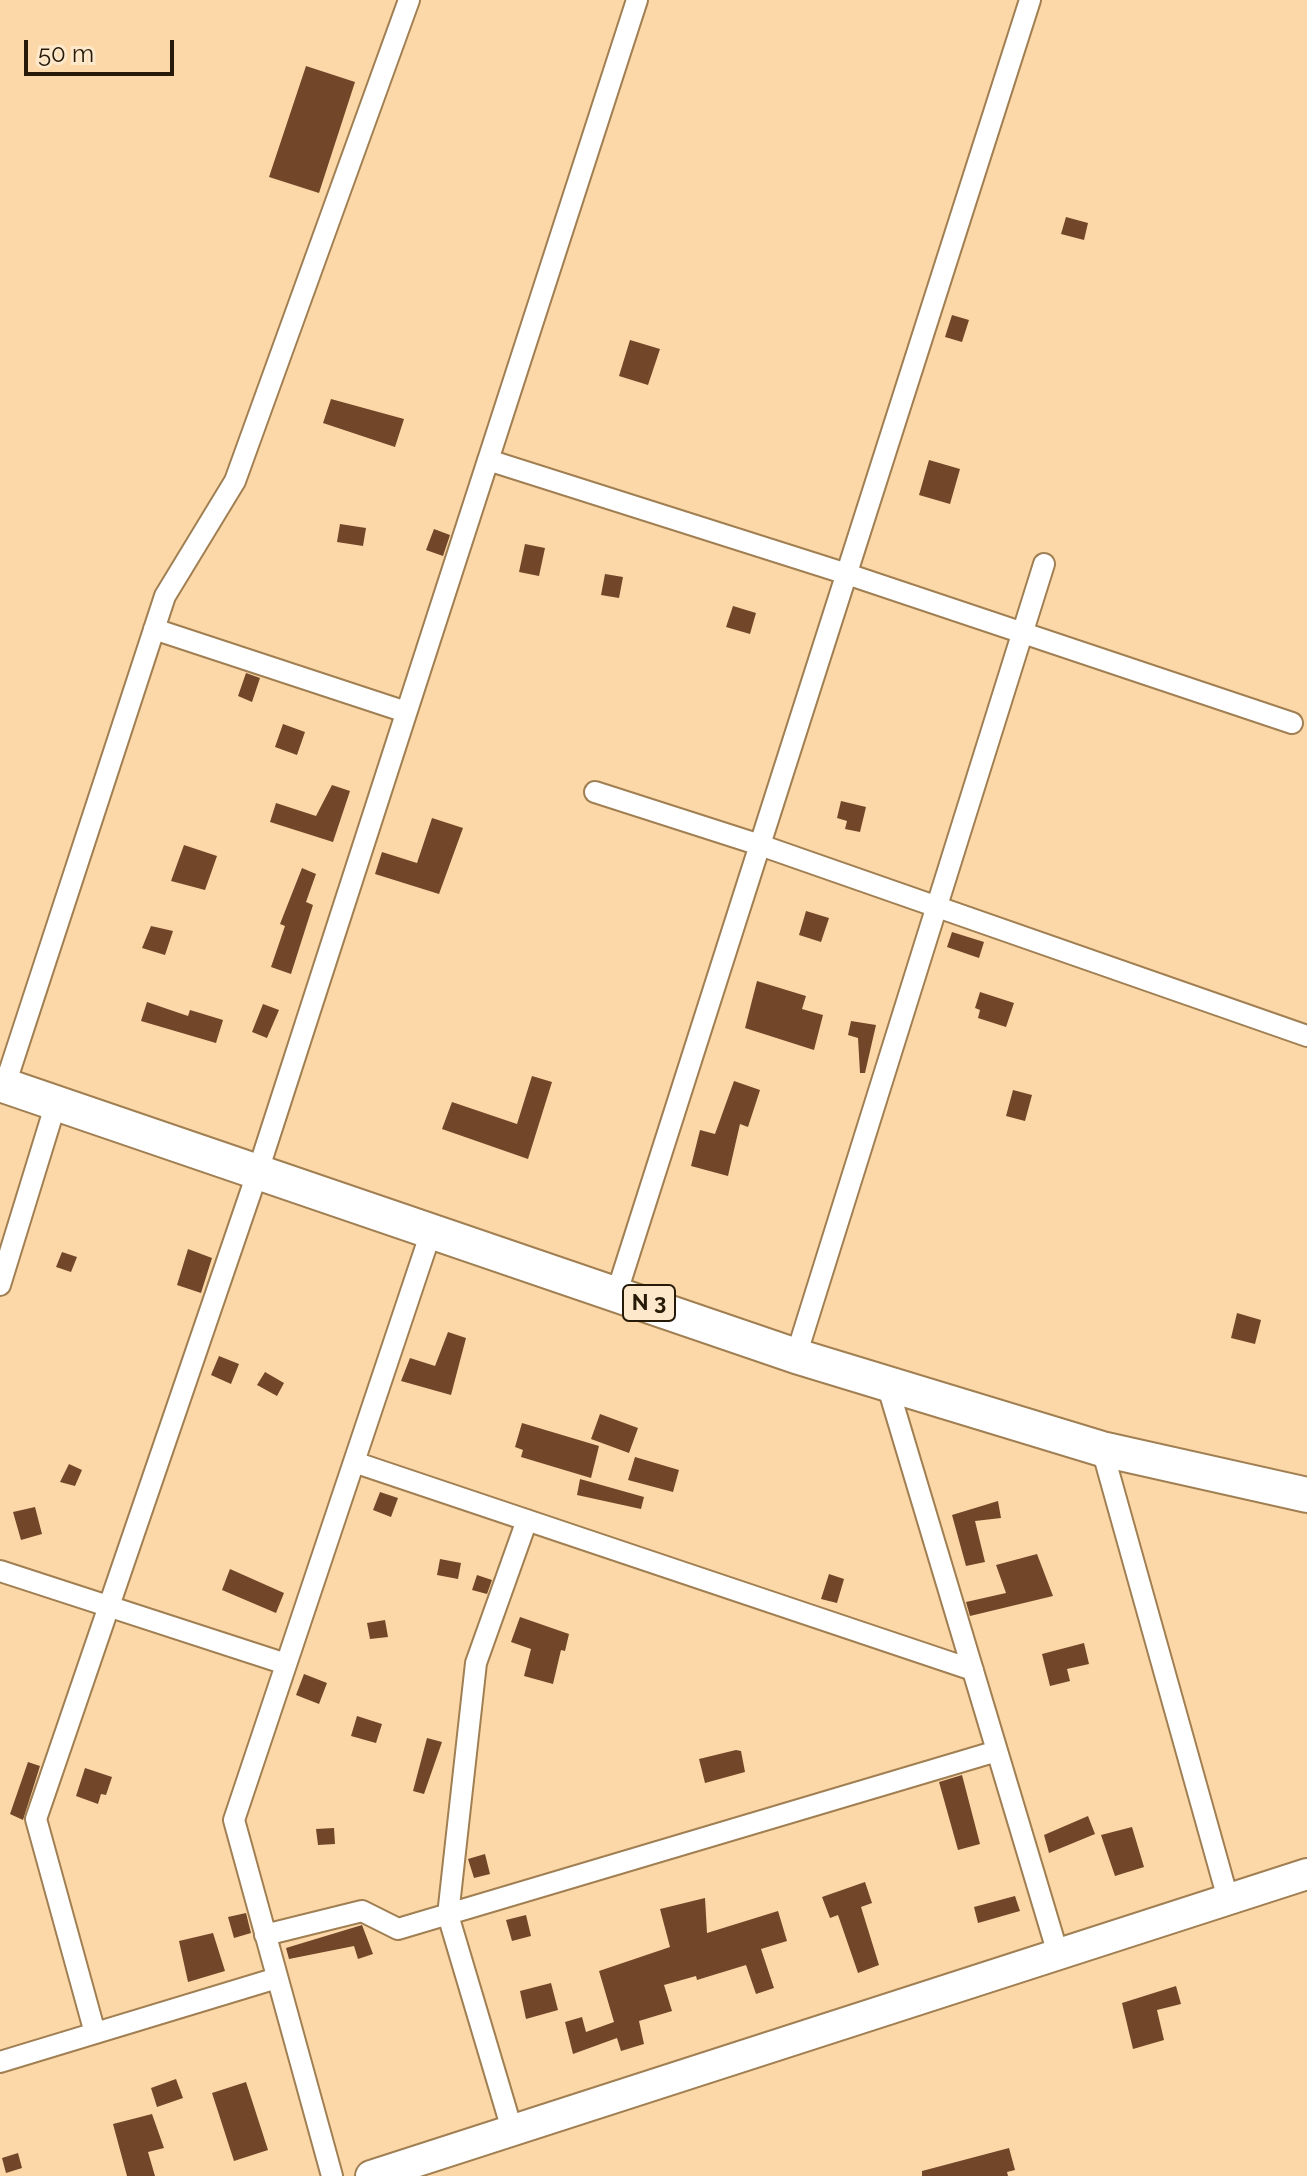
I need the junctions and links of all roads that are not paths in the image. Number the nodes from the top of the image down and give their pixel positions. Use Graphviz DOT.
graph roads {
  1 [pos="409,0"];
  2 [pos="637,0"];
  3 [pos="1030,0"];
  4 [pos="488,460"];
  5 [pos="1044,564"];
  6 [pos="847,574"];
  7 [pos="154,629"];
  8 [pos="1023,633"];
  9 [pos="406,712"];
  10 [pos="1292,723"];
  11 [pos="595,792"];
  12 [pos="760,845"];
  13 [pos="937,907"];
  14 [pos="1307,1036"];
  15 [pos="2,1084"];
  16 [pos="56,1103"];
  17 [pos="258,1171"];
  18 [pos="432,1229"];
  19 [pos="0,1285"];
  20 [pos="617,1292"];
  21 [pos="796,1356"];
  22 [pos="887,1384"];
  23 [pos="1102,1449"];
  24 [pos="354,1462"];
  25 [pos="1307,1495"];
  26 [pos="527,1520"];
  27 [pos="0,1571"];
  28 [pos="109,1605"];
  29 [pos="286,1664"];
  30 [pos="973,1670"];
  31 [pos="997,1751"];
  32 [pos="1307,1874"];
  33 [pos="1228,1899"];
  34 [pos="448,1915"];
  35 [pos="265,1935"];
  36 [pos="1058,1954"];
  37 [pos="277,1978"];
  38 [pos="95,2033"];
  39 [pos="0,2062"];
  40 [pos="513,2133"];
  41 [pos="332,2176"];
  42 [pos="371,2176"];
  1 -- 7 [label="street"];
  2 -- 4 [label="street"];
  3 -- 6 [label="street"];
  4 -- 6 [label="street"];
  4 -- 9 [label="street"];
  5 -- 8 [label="street"];
  6 -- 8 [label="street"];
  6 -- 12 [label="street"];
  7 -- 9 [label="street"];
  7 -- 15 [label="street"];
  8 -- 10 [label="street"];
  8 -- 13 [label="street"];
  9 -- 17 [label="street"];
  11 -- 12 [label="street"];
  12 -- 13 [label="street"];
  12 -- 20 [label="street"];
  13 -- 14 [label="street"];
  13 -- 21 [label="street"];
  15 -- 16 [label="main road, N 3"];
  16 -- 17 [label="main road, N 3"];
  16 -- 19 [label="street"];
  17 -- 18 [label="main road, N 3"];
  17 -- 28 [label="street"];
  18 -- 20 [label="main road, N 3"];
  18 -- 24 [label="street"];
  20 -- 21 [label="main road, N 3"];
  21 -- 22 [label="main road, N 3"];
  22 -- 23 [label="main road, N 3"];
  22 -- 30 [label="street"];
  23 -- 25 [label="main road, N 3"];
  23 -- 33 [label="street"];
  24 -- 26 [label="street"];
  24 -- 29 [label="street"];
  26 -- 30 [label="street"];
  26 -- 34 [label="street"];
  27 -- 28 [label="street"];
  28 -- 29 [label="street"];
  28 -- 38 [label="street"];
  29 -- 35 [label="street"];
  30 -- 31 [label="street"];
  31 -- 34 [label="street"];
  31 -- 36 [label="street"];
  32 -- 33 [label="main road"];
  33 -- 36 [label="main road"];
  34 -- 35 [label="street"];
  34 -- 40 [label="street"];
  35 -- 37 [label="street"];
  36 -- 40 [label="main road"];
  37 -- 38 [label="street"];
  37 -- 41 [label="street"];
  38 -- 39 [label="street"];
  40 -- 42 [label="main road"];
}
